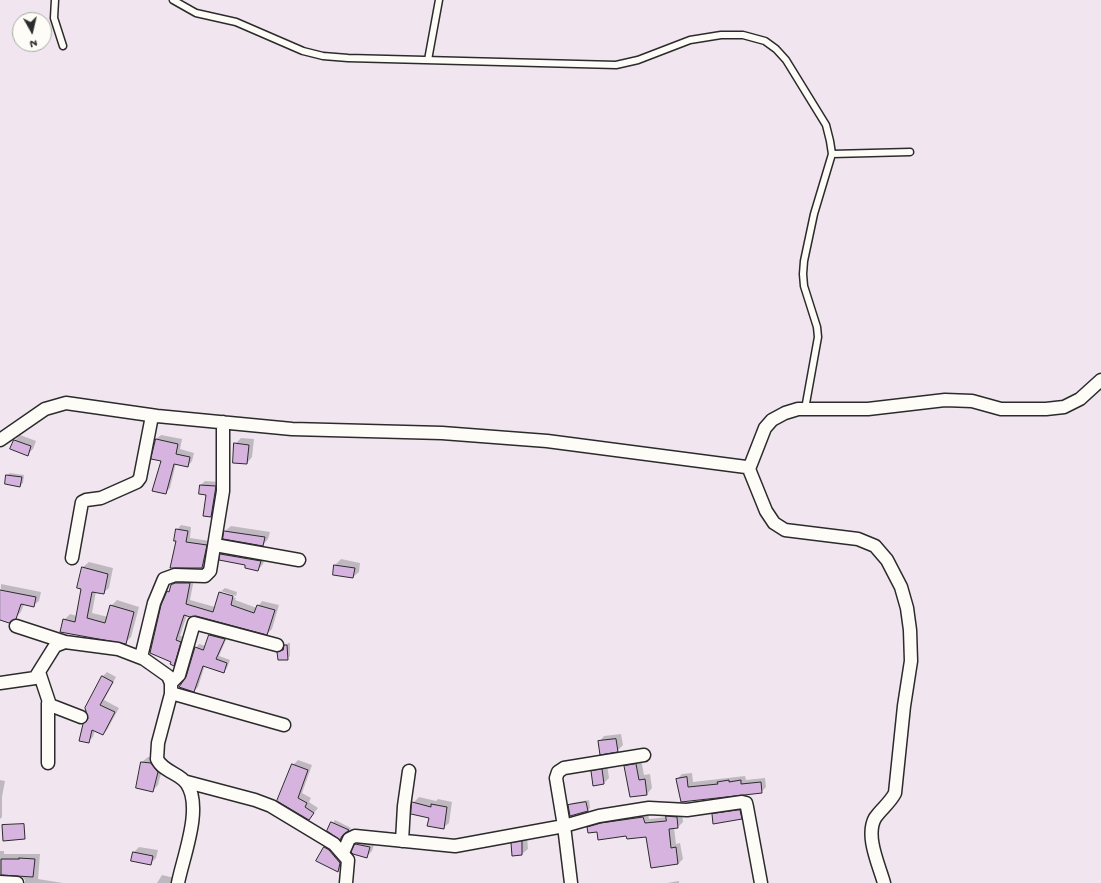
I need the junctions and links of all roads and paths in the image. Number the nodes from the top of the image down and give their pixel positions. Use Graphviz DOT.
graph roads {
  1 [pos="55,0"];
  2 [pos="173,0"];
  3 [pos="439,0"];
  4 [pos="63,46"];
  5 [pos="428,60"];
  6 [pos="910,152"];
  7 [pos="832,154"];
  8 [pos="1101,380"];
  9 [pos="805,409"];
  10 [pos="152,416"];
  11 [pos="223,422"];
  12 [pos="0,440"];
  13 [pos="749,469"];
  14 [pos="216,545"];
  15 [pos="72,558"];
  16 [pos="299,560"];
  17 [pos="16,626"];
  18 [pos="65,642"];
  19 [pos="277,645"];
  20 [pos="141,657"];
  21 [pos="39,672"];
  22 [pos="0,683"];
  23 [pos="171,688"];
  24 [pos="48,703"];
  25 [pos="81,717"];
  26 [pos="284,725"];
  27 [pos="644,755"];
  28 [pos="48,763"];
  29 [pos="409,771"];
  30 [pos="187,782"];
  31 [pos="564,826"];
  32 [pos="402,841"];
  33 [pos="343,853"];
  34 [pos="0,882"];
  35 [pos="16,883"];
  36 [pos="178,883"];
  37 [pos="346,883"];
  38 [pos="570,883"];
  39 [pos="761,883"];
  40 [pos="884,883"];
  1 -- 4 [label="lane"];
  2 -- 5 [label="lane"];
  3 -- 5 [label="lane"];
  5 -- 7 [label="lane"];
  6 -- 7 [label="lane"];
  7 -- 9 [label="lane"];
  8 -- 9 [label="street"];
  9 -- 13 [label="street"];
  10 -- 11 [label="street"];
  10 -- 12 [label="street"];
  10 -- 15 [label="street"];
  11 -- 13 [label="street"];
  11 -- 14 [label="street"];
  13 -- 40 [label="street"];
  14 -- 16 [label="street"];
  14 -- 20 [label="street"];
  17 -- 18 [label="street"];
  18 -- 20 [label="street"];
  18 -- 21 [label="street"];
  19 -- 23 [label="street"];
  20 -- 23 [label="street"];
  21 -- 22 [label="street"];
  21 -- 24 [label="street"];
  23 -- 26 [label="street"];
  23 -- 30 [label="street"];
  24 -- 25 [label="street"];
  24 -- 28 [label="street"];
  27 -- 31 [label="street"];
  29 -- 32 [label="street"];
  30 -- 33 [label="street"];
  30 -- 36 [label="street"];
  31 -- 32 [label="street"];
  31 -- 38 [label="street"];
  31 -- 39 [label="street"];
  32 -- 33 [label="street"];
  33 -- 37 [label="street"];
  34 -- 35 [label="street"];
}
